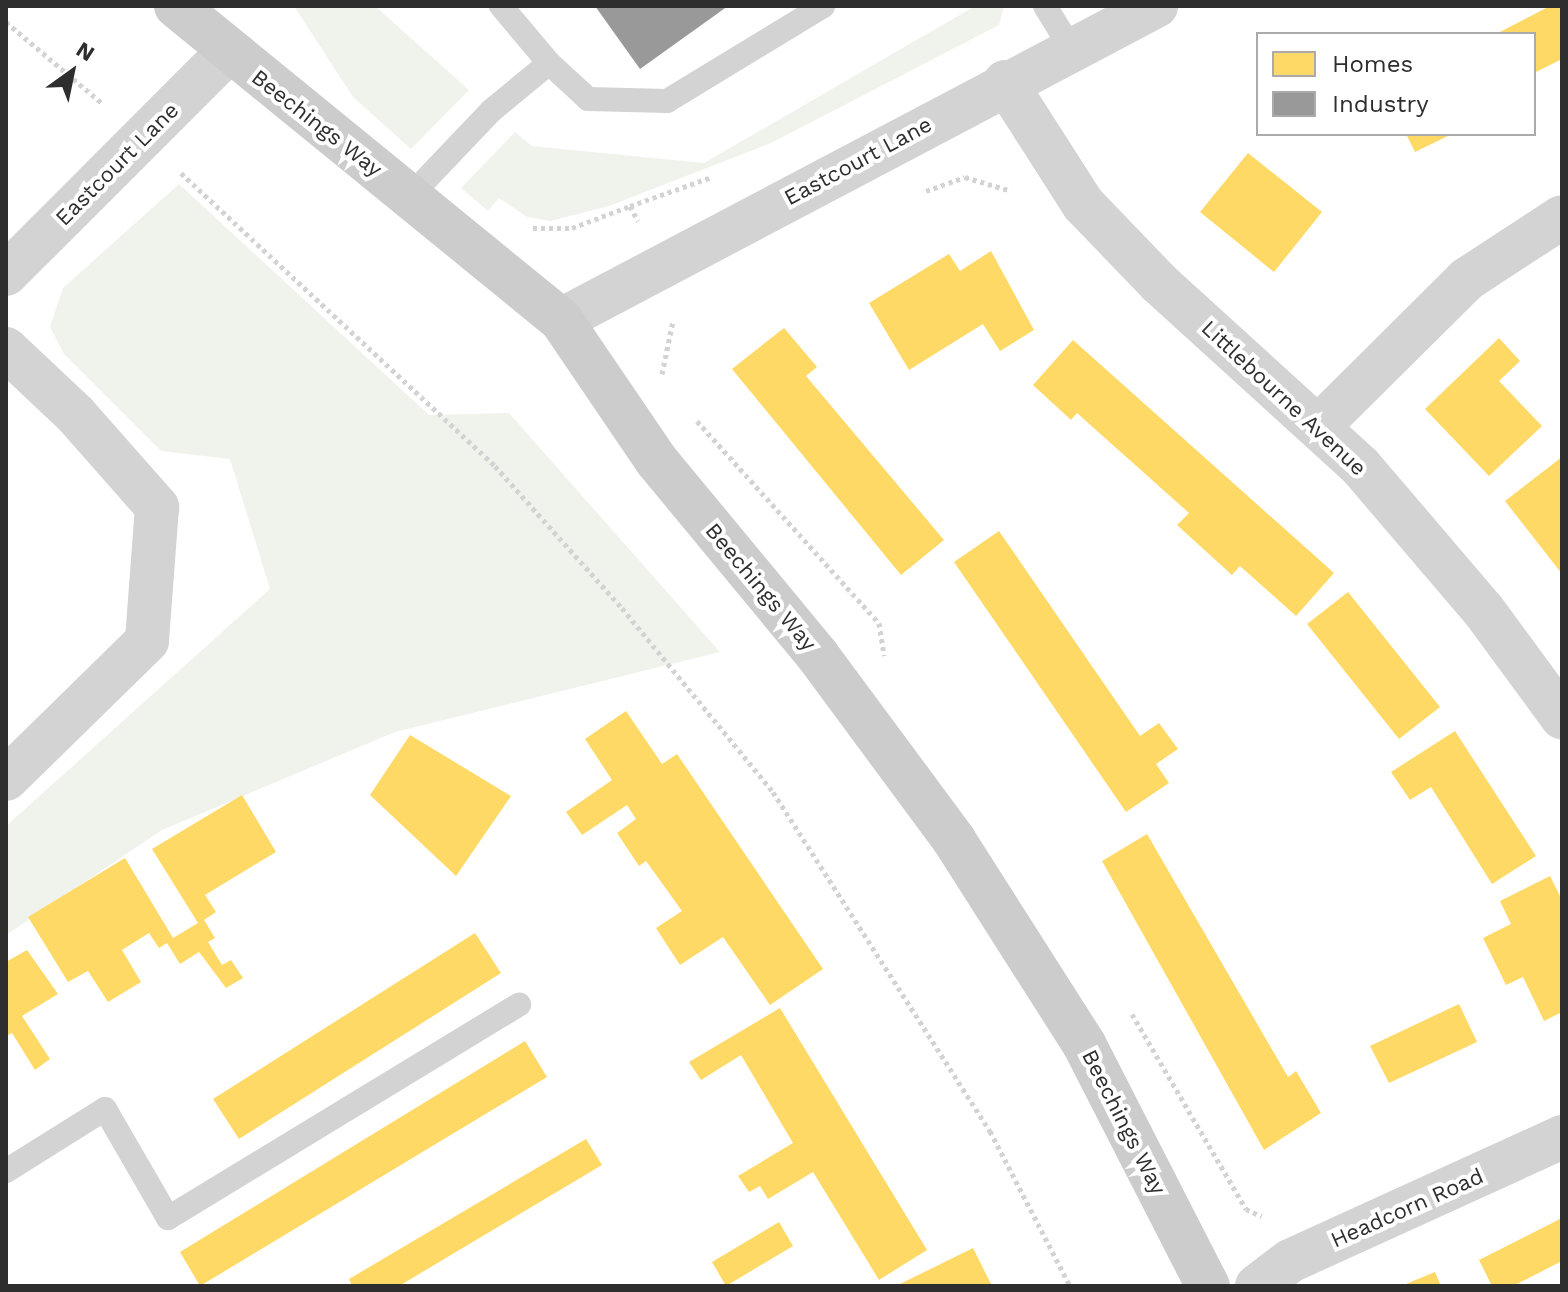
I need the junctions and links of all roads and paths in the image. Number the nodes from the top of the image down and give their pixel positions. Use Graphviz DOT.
graph roads {
  1 [pos="176,6"];
  2 [pos="501,6"];
  3 [pos="823,6"];
  4 [pos="1045,6"];
  5 [pos="1156,6"];
  6 [pos="6,22"];
  7 [pos="1072,50"];
  8 [pos="227,53"];
  9 [pos="549,63"];
  10 [pos="1005,82"];
  11 [pos="113,112"];
  12 [pos="177,169"];
  13 [pos="920,194"];
  14 [pos="1021,194"];
  15 [pos="411,195"];
  16 [pos="1562,217"];
  17 [pos="475,250"];
  18 [pos="661,266"];
  19 [pos="6,274"];
  20 [pos="678,312"];
  21 [pos="561,320"];
  22 [pos="6,349"];
  23 [pos="663,386"];
  24 [pos="691,416"];
  25 [pos="1320,425"];
  26 [pos="884,664"];
  27 [pos="1562,717"];
  28 [pos="6,779"];
  29 [pos="519,1005"];
  30 [pos="1130,1011"];
  31 [pos="1562,1137"];
  32 [pos="6,1171"];
  33 [pos="1272,1220"];
  34 [pos="1070,1286"];
  35 [pos="1208,1286"];
  36 [pos="1257,1286"];
  1 -- 8 [label="street, Beechings Way"];
  2 -- 9 [label="lane"];
  3 -- 9 [label="lane"];
  4 -- 7 [label="lane"];
  5 -- 7 [label="street, Eastcourt Lane"];
  6 -- 11 [label="path"];
  7 -- 10 [label="street, Eastcourt Lane"];
  8 -- 15 [label="street, Beechings Way"];
  8 -- 19 [label="street, Eastcourt Lane"];
  9 -- 15 [label="lane"];
  10 -- 18 [label="street, Eastcourt Lane"];
  10 -- 25 [label="street, Littlebourne Avenue"];
  12 -- 34 [label="path"];
  13 -- 14 [label="path"];
  15 -- 17 [label="street, Beechings Way"];
  16 -- 25 [label="street"];
  17 -- 18 [label="path"];
  17 -- 21 [label="street, Beechings Way"];
  18 -- 21 [label="street, Eastcourt Lane"];
  20 -- 23 [label="path"];
  21 -- 35 [label="street, Beechings Way"];
  22 -- 28 [label="street"];
  24 -- 26 [label="path"];
  25 -- 27 [label="street, Littlebourne Avenue"];
  29 -- 32 [label="lane"];
  30 -- 33 [label="path"];
  31 -- 36 [label="street, Headcorn Road"];
}
